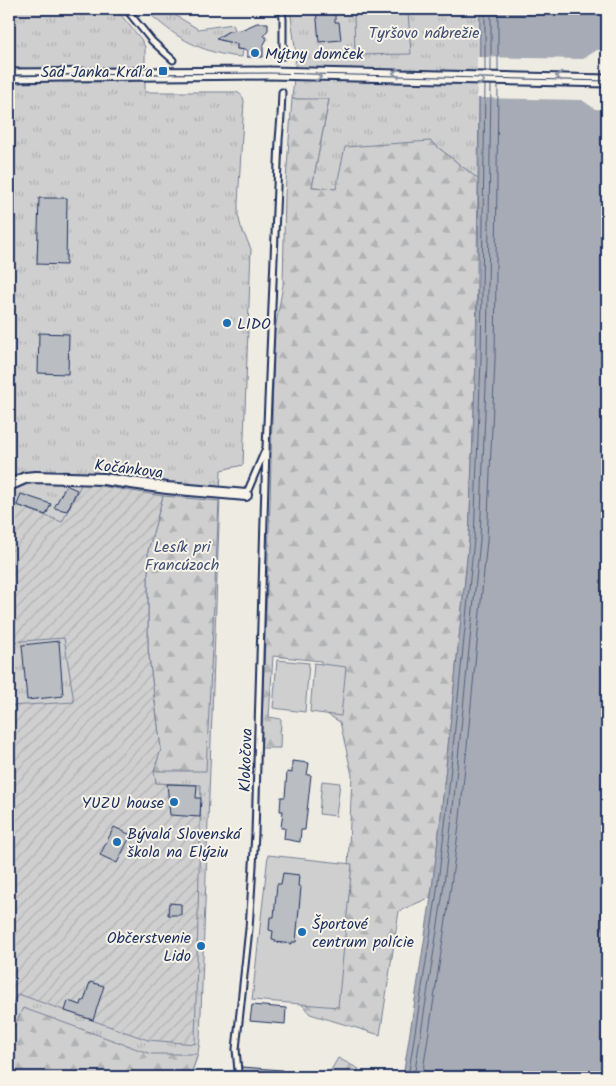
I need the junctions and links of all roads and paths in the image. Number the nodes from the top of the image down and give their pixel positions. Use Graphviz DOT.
graph roads {
  1 [pos="126,9"];
  2 [pos="282,9"];
  3 [pos="283,56"];
  4 [pos="173,60"];
  5 [pos="9,72"];
  6 [pos="607,78"];
  7 [pos="9,79"];
  8 [pos="607,84"];
  9 [pos="282,92"];
  10 [pos="266,448"];
  11 [pos="9,485"];
  12 [pos="246,495"];
  13 [pos="238,1071"];
  1 -- 4 [label="lane"];
  2 -- 3 [label="lane"];
  6 -- 5 [label="lane, one-way, bridge"];
  7 -- 8 [label="lane, one-way, bridge"];
  9 -- 10 [label="lane, Klokočova"];
  10 -- 12 [label="lane"];
  10 -- 13 [label="lane, Klokočova"];
  11 -- 12 [label="street, Kočánkova"];
}
